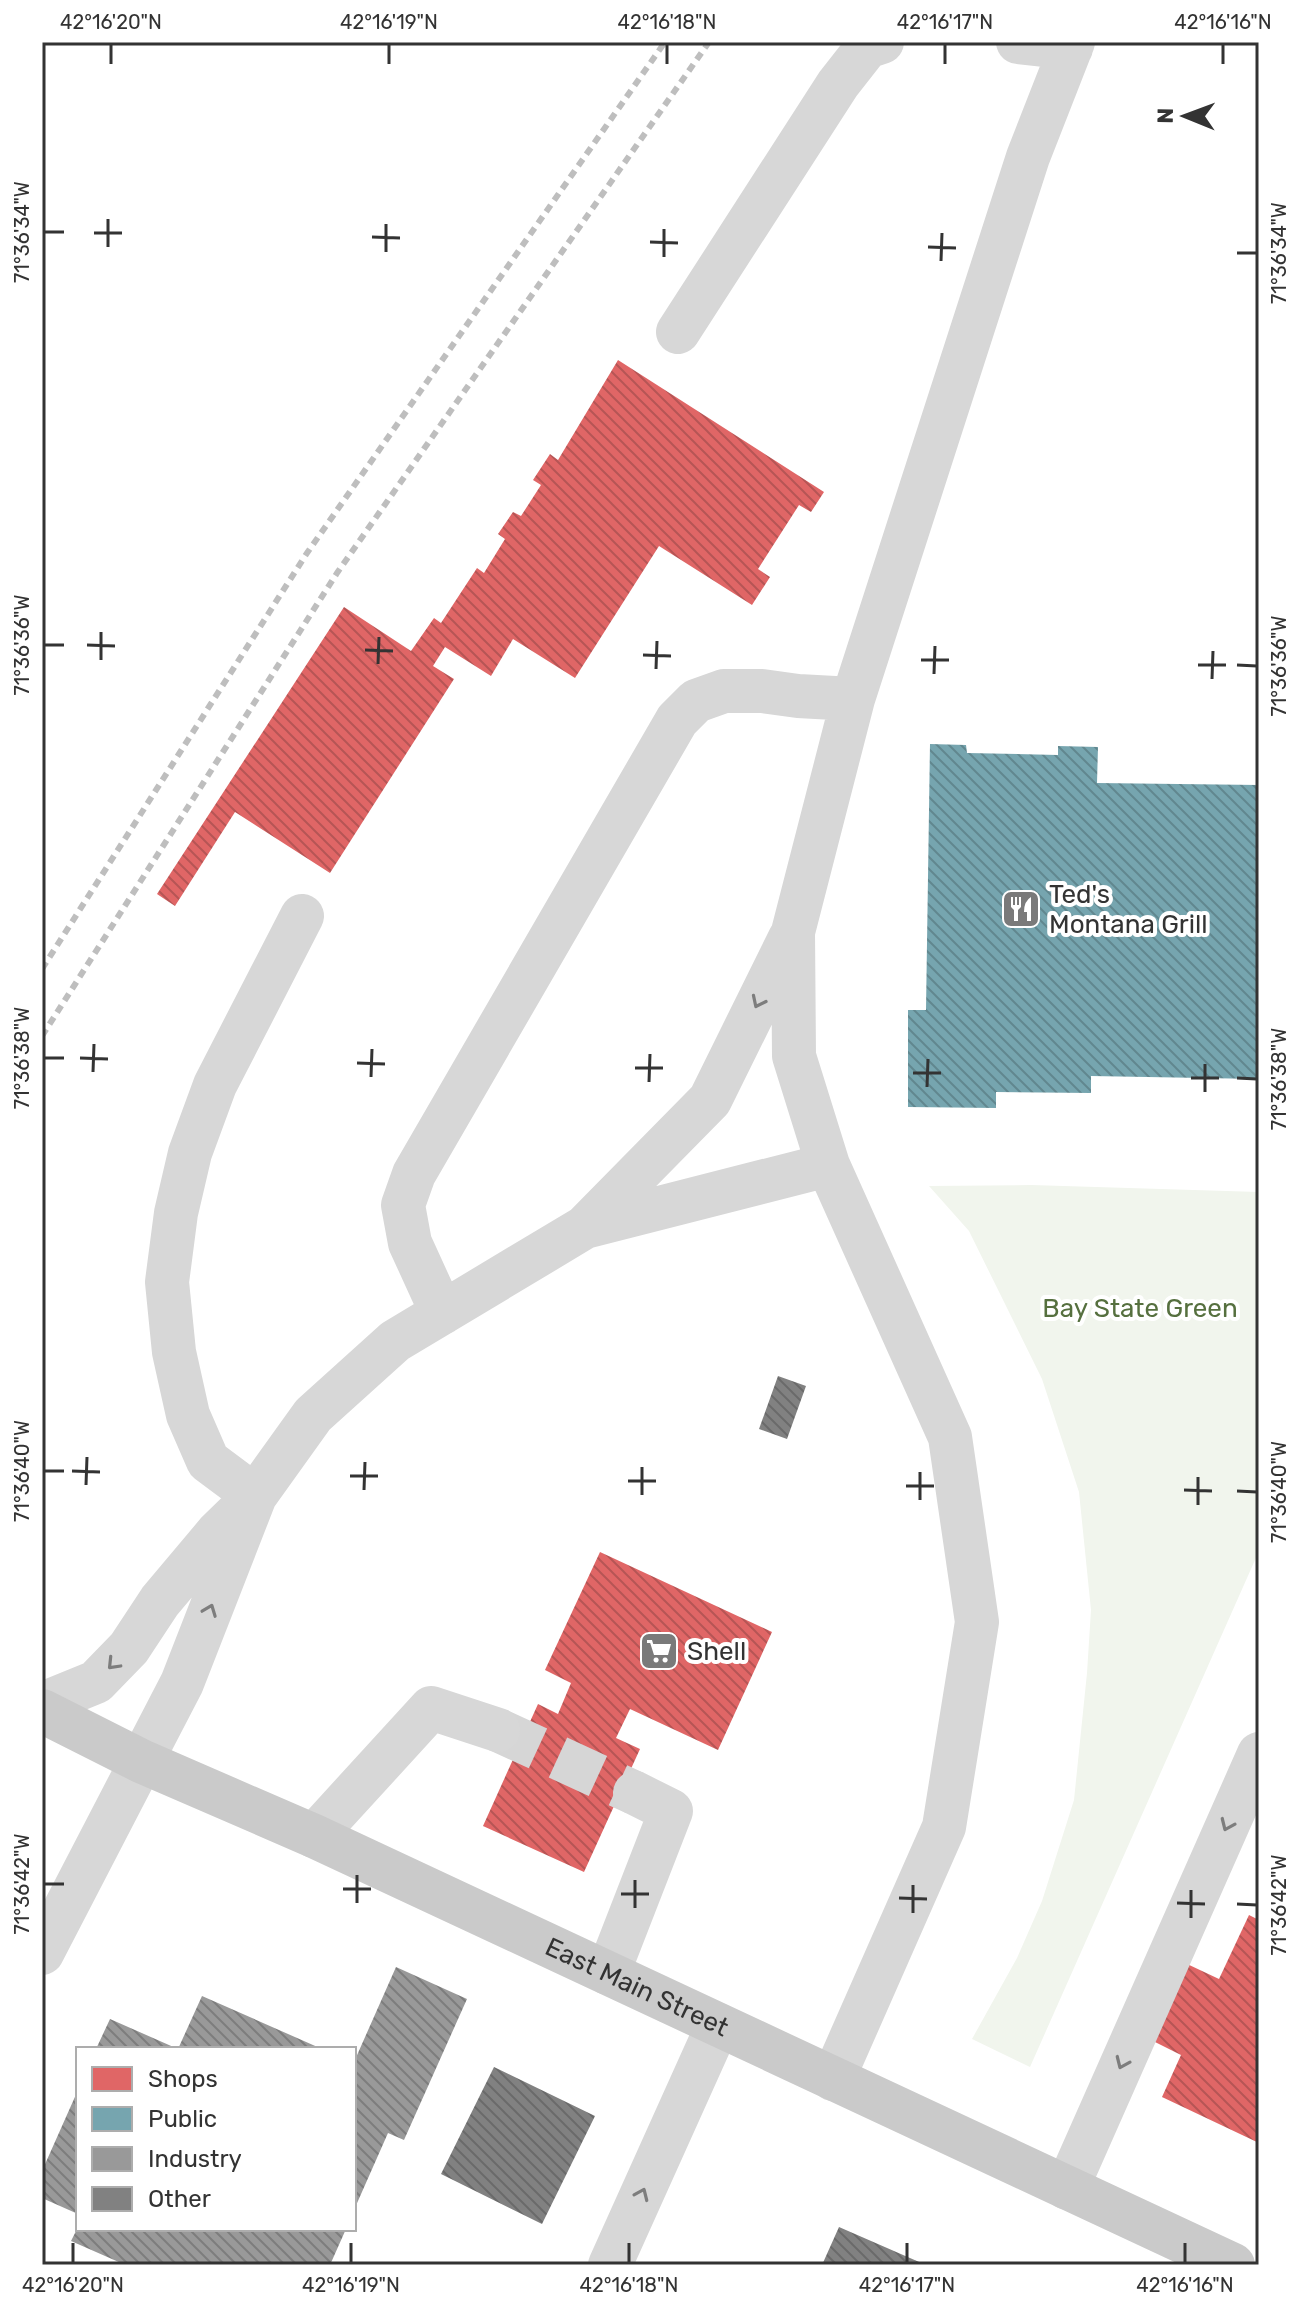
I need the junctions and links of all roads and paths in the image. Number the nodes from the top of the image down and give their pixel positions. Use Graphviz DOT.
graph roads {
  1 [pos="882,42"];
  2 [pos="1018,42"];
  3 [pos="1072,45"];
  4 [pos="678,332"];
  5 [pos="853,699"];
  6 [pos="302,916"];
  7 [pos="793,932"];
  8 [pos="828,1165"];
  9 [pos="585,1227"];
  10 [pos="442,1313"];
  11 [pos="255,1496"];
  12 [pos="42,1704"];
  13 [pos="42,1711"];
  14 [pos="498,1730"];
  15 [pos="1259,1754"];
  16 [pos="141,1761"];
  17 [pos="635,1793"];
  18 [pos="314,1836"];
  19 [pos="44,1942"];
  20 [pos="608,1973"];
  21 [pos="718,2025"];
  22 [pos="833,2079"];
  23 [pos="1067,2188"];
  24 [pos="610,2265"];
  25 [pos="1233,2265"];
  1 -- 4 [label="street"];
  2 -- 3 [label="street"];
  3 -- 5 [label="street"];
  5 -- 7 [label="street"];
  5 -- 10 [label="street"];
  6 -- 11 [label="street"];
  7 -- 8 [label="street"];
  7 -- 9 [label="street, one-way"];
  8 -- 9 [label="street"];
  8 -- 22 [label="street"];
  9 -- 10 [label="street"];
  10 -- 11 [label="street"];
  11 -- 12 [label="street, one-way"];
  16 -- 11 [label="street, one-way"];
  13 -- 16 [label="main road, East Main Street"];
  14 -- 18 [label="street"];
  15 -- 23 [label="street, one-way"];
  16 -- 18 [label="main road, East Main Street"];
  16 -- 19 [label="street"];
  17 -- 20 [label="street"];
  18 -- 20 [label="main road, East Main Street"];
  20 -- 21 [label="main road, East Main Street"];
  21 -- 22 [label="main road, East Main Street"];
  24 -- 21 [label="street, one-way"];
  22 -- 23 [label="main road, East Main Street"];
  23 -- 25 [label="main road, East Main Street"];
}
